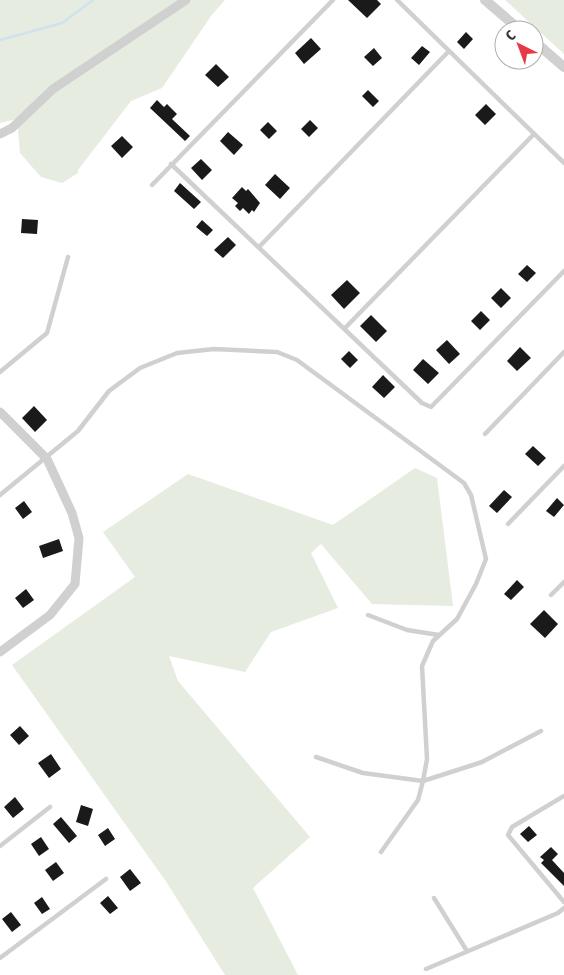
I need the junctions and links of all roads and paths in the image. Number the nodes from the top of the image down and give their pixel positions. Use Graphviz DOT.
graph roads {
  1 [pos="186,0"];
  2 [pos="334,0"];
  3 [pos="397,0"];
  4 [pos="484,0"];
  5 [pos="508,20"];
  6 [pos="544,50"];
  7 [pos="449,51"];
  8 [pos="564,67"];
  9 [pos="0,134"];
  10 [pos="534,134"];
  11 [pos="564,163"];
  12 [pos="171,164"];
  13 [pos="152,185"];
  14 [pos="259,247"];
  15 [pos="68,256"];
  16 [pos="564,272"];
  17 [pos="345,328"];
  18 [pos="564,352"];
  19 [pos="0,372"];
  20 [pos="0,412"];
  21 [pos="484,434"];
  22 [pos="46,459"];
  23 [pos="564,466"];
  24 [pos="0,495"];
  25 [pos="508,524"];
  26 [pos="564,582"];
  27 [pos="550,596"];
  28 [pos="368,615"];
  29 [pos="439,635"];
  30 [pos="0,652"];
  31 [pos="541,731"];
  32 [pos="316,757"];
  33 [pos="423,781"];
  34 [pos="564,796"];
  35 [pos="50,807"];
  36 [pos="0,846"];
  37 [pos="381,852"];
  38 [pos="106,879"];
  39 [pos="434,898"];
  40 [pos="564,902"];
  41 [pos="564,908"];
  42 [pos="467,951"];
  43 [pos="0,958"];
  44 [pos="426,969"];
  1 -- 9 [label="street"];
  2 -- 12 [label="lane"];
  3 -- 7 [label="lane"];
  4 -- 5 [label="street"];
  6 -- 8 [label="street"];
  7 -- 10 [label="lane"];
  7 -- 14 [label="lane"];
  10 -- 11 [label="lane"];
  10 -- 17 [label="lane"];
  12 -- 13 [label="lane"];
  12 -- 14 [label="lane"];
  14 -- 17 [label="lane"];
  15 -- 19 [label="lane"];
  16 -- 17 [label="lane"];
  18 -- 21 [label="lane"];
  20 -- 22 [label="street"];
  22 -- 24 [label="lane"];
  22 -- 29 [label="lane"];
  22 -- 30 [label="street"];
  23 -- 25 [label="lane"];
  26 -- 27 [label="lane"];
  28 -- 29 [label="lane"];
  29 -- 33 [label="lane"];
  31 -- 33 [label="lane"];
  32 -- 33 [label="lane"];
  33 -- 37 [label="lane"];
  34 -- 40 [label="lane"];
  35 -- 36 [label="lane"];
  38 -- 43 [label="lane"];
  39 -- 42 [label="lane"];
  41 -- 42 [label="lane"];
  42 -- 44 [label="lane"];
}
